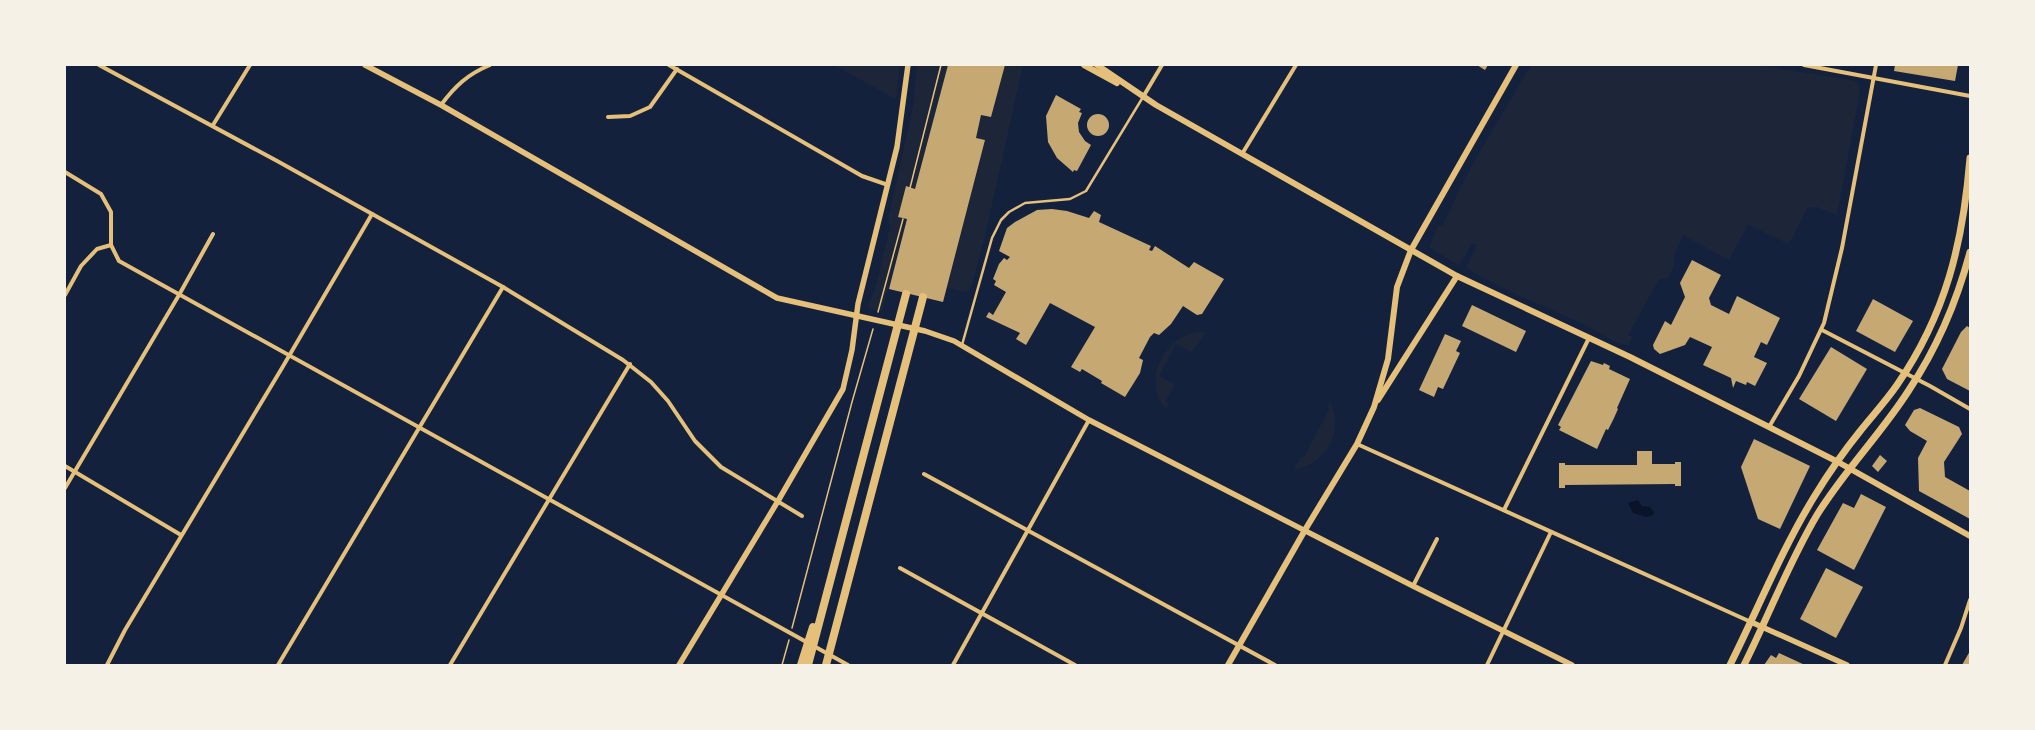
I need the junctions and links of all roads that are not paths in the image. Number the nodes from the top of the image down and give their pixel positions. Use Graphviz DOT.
graph roads {
  1 [pos="99,65"];
  2 [pos="250,65"];
  3 [pos="365,65"];
  4 [pos="490,65"];
  5 [pos="669,65"];
  6 [pos="908,65"];
  7 [pos="1084,65"];
  8 [pos="1097,65"];
  9 [pos="1162,65"];
  10 [pos="1296,65"];
  11 [pos="1516,65"];
  12 [pos="1804,65"];
  13 [pos="1876,65"];
  14 [pos="677,70"];
  15 [pos="1873,78"];
  16 [pos="1134,91"];
  17 [pos="1970,96"];
  18 [pos="1143,97"];
  19 [pos="442,105"];
  20 [pos="608,117"];
  21 [pos="213,125"];
  22 [pos="1242,154"];
  23 [pos="1970,158"];
  24 [pos="65,172"];
  25 [pos="888,185"];
  26 [pos="1969,194"];
  27 [pos="372,214"];
  28 [pos="213,234"];
  29 [pos="111,245"];
  30 [pos="1411,250"];
  31 [pos="1970,252"];
  32 [pos="1457,276"];
  33 [pos="503,287"];
  34 [pos="906,294"];
  35 [pos="65,295"];
  36 [pos="179,295"];
  37 [pos="923,297"];
  38 [pos="856,316"];
  39 [pos="1822,330"];
  40 [pos="1589,338"];
  41 [pos="962,345"];
  42 [pos="289,356"];
  43 [pos="630,364"];
  44 [pos="1905,374"];
  45 [pos="1916,379"];
  46 [pos="1374,407"];
  47 [pos="1970,409"];
  48 [pos="1089,420"];
  49 [pos="1769,427"];
  50 [pos="418,428"];
  51 [pos="1357,444"];
  52 [pos="1838,462"];
  53 [pos="65,466"];
  54 [pos="1850,469"];
  55 [pos="74,472"];
  56 [pos="924,474"];
  57 [pos="65,488"];
  58 [pos="549,500"];
  59 [pos="778,501"];
  60 [pos="1504,510"];
  61 [pos="802,516"];
  62 [pos="1305,530"];
  63 [pos="1028,531"];
  64 [pos="1551,532"];
  65 [pos="181,535"];
  66 [pos="1970,536"];
  67 [pos="1437,539"];
  68 [pos="900,568"];
  69 [pos="1413,586"];
  70 [pos="829,587"];
  71 [pos="721,596"];
  72 [pos="1970,600"];
  73 [pos="982,613"];
  74 [pos="1751,622"];
  75 [pos="1762,628"];
  76 [pos="1504,630"];
  77 [pos="1238,646"];
  78 [pos="107,665"];
  79 [pos="278,665"];
  80 [pos="450,665"];
  81 [pos="679,665"];
  82 [pos="801,665"];
  83 [pos="808,665"];
  84 [pos="826,665"];
  85 [pos="848,665"];
  86 [pos="953,665"];
  87 [pos="1075,665"];
  88 [pos="1228,665"];
  89 [pos="1275,665"];
  90 [pos="1486,665"];
  91 [pos="1572,665"];
  92 [pos="1730,665"];
  93 [pos="1744,665"];
  94 [pos="1847,665"];
  95 [pos="1945,665"];
  1 -- 21 [label="street"];
  2 -- 21 [label="street"];
  3 -- 19 [label="street"];
  4 -- 19 [label="street"];
  5 -- 14 [label="street"];
  6 -- 25 [label="street"];
  7 -- 16 [label="main road"];
  8 -- 16 [label="main road"];
  9 -- 18 [label="street"];
  10 -- 22 [label="street"];
  11 -- 30 [label="main road"];
  12 -- 15 [label="street"];
  13 -- 15 [label="street"];
  14 -- 20 [label="street"];
  14 -- 25 [label="street"];
  15 -- 17 [label="street"];
  15 -- 39 [label="street"];
  16 -- 18 [label="main road"];
  18 -- 22 [label="main road"];
  18 -- 41 [label="lane"];
  19 -- 38 [label="street"];
  21 -- 27 [label="street"];
  22 -- 30 [label="main road"];
  23 -- 26 [label="main road"];
  24 -- 29 [label="street"];
  25 -- 38 [label="street"];
  26 -- 44 [label="main road"];
  27 -- 33 [label="street"];
  27 -- 42 [label="street"];
  28 -- 36 [label="street"];
  29 -- 35 [label="street"];
  29 -- 36 [label="street"];
  30 -- 32 [label="main road"];
  30 -- 46 [label="main road"];
  31 -- 45 [label="main road"];
  32 -- 40 [label="main road"];
  32 -- 46 [label="main road"];
  33 -- 43 [label="street"];
  33 -- 50 [label="street"];
  34 -- 70 [label="highway"];
  36 -- 42 [label="street"];
  36 -- 55 [label="street"];
  37 -- 84 [label="highway"];
  38 -- 41 [label="street"];
  38 -- 59 [label="street"];
  39 -- 44 [label="street"];
  39 -- 49 [label="street"];
  40 -- 49 [label="main road"];
  40 -- 60 [label="street"];
  41 -- 48 [label="street"];
  42 -- 50 [label="street"];
  42 -- 65 [label="street"];
  43 -- 58 [label="street"];
  43 -- 59 [label="street"];
  44 -- 45 [label="street"];
  44 -- 52 [label="main road"];
  45 -- 47 [label="street"];
  45 -- 54 [label="main road"];
  46 -- 51 [label="main road"];
  48 -- 62 [label="street"];
  48 -- 63 [label="street"];
  49 -- 52 [label="main road"];
  50 -- 58 [label="street"];
  50 -- 79 [label="street"];
  51 -- 60 [label="street"];
  51 -- 62 [label="main road"];
  52 -- 54 [label="main road"];
  52 -- 74 [label="main road"];
  53 -- 55 [label="street"];
  54 -- 66 [label="main road"];
  54 -- 75 [label="main road"];
  55 -- 57 [label="street"];
  55 -- 65 [label="street"];
  56 -- 63 [label="street"];
  58 -- 71 [label="street"];
  58 -- 80 [label="street"];
  59 -- 61 [label="street"];
  59 -- 71 [label="street"];
  60 -- 64 [label="street"];
  62 -- 69 [label="street"];
  62 -- 77 [label="main road"];
  63 -- 73 [label="street"];
  63 -- 77 [label="street"];
  64 -- 74 [label="street"];
  64 -- 76 [label="street"];
  65 -- 78 [label="street"];
  67 -- 69 [label="street"];
  68 -- 73 [label="street"];
  69 -- 76 [label="street"];
  70 -- 82 [label="highway"];
  70 -- 83 [label="highway"];
  71 -- 81 [label="street"];
  71 -- 85 [label="street"];
  72 -- 95 [label="street"];
  73 -- 86 [label="street"];
  73 -- 87 [label="street"];
  74 -- 75 [label="street"];
  74 -- 92 [label="main road"];
  75 -- 93 [label="main road"];
  75 -- 94 [label="street"];
  76 -- 90 [label="street"];
  76 -- 91 [label="street"];
  77 -- 88 [label="main road"];
  77 -- 89 [label="street"];
}
